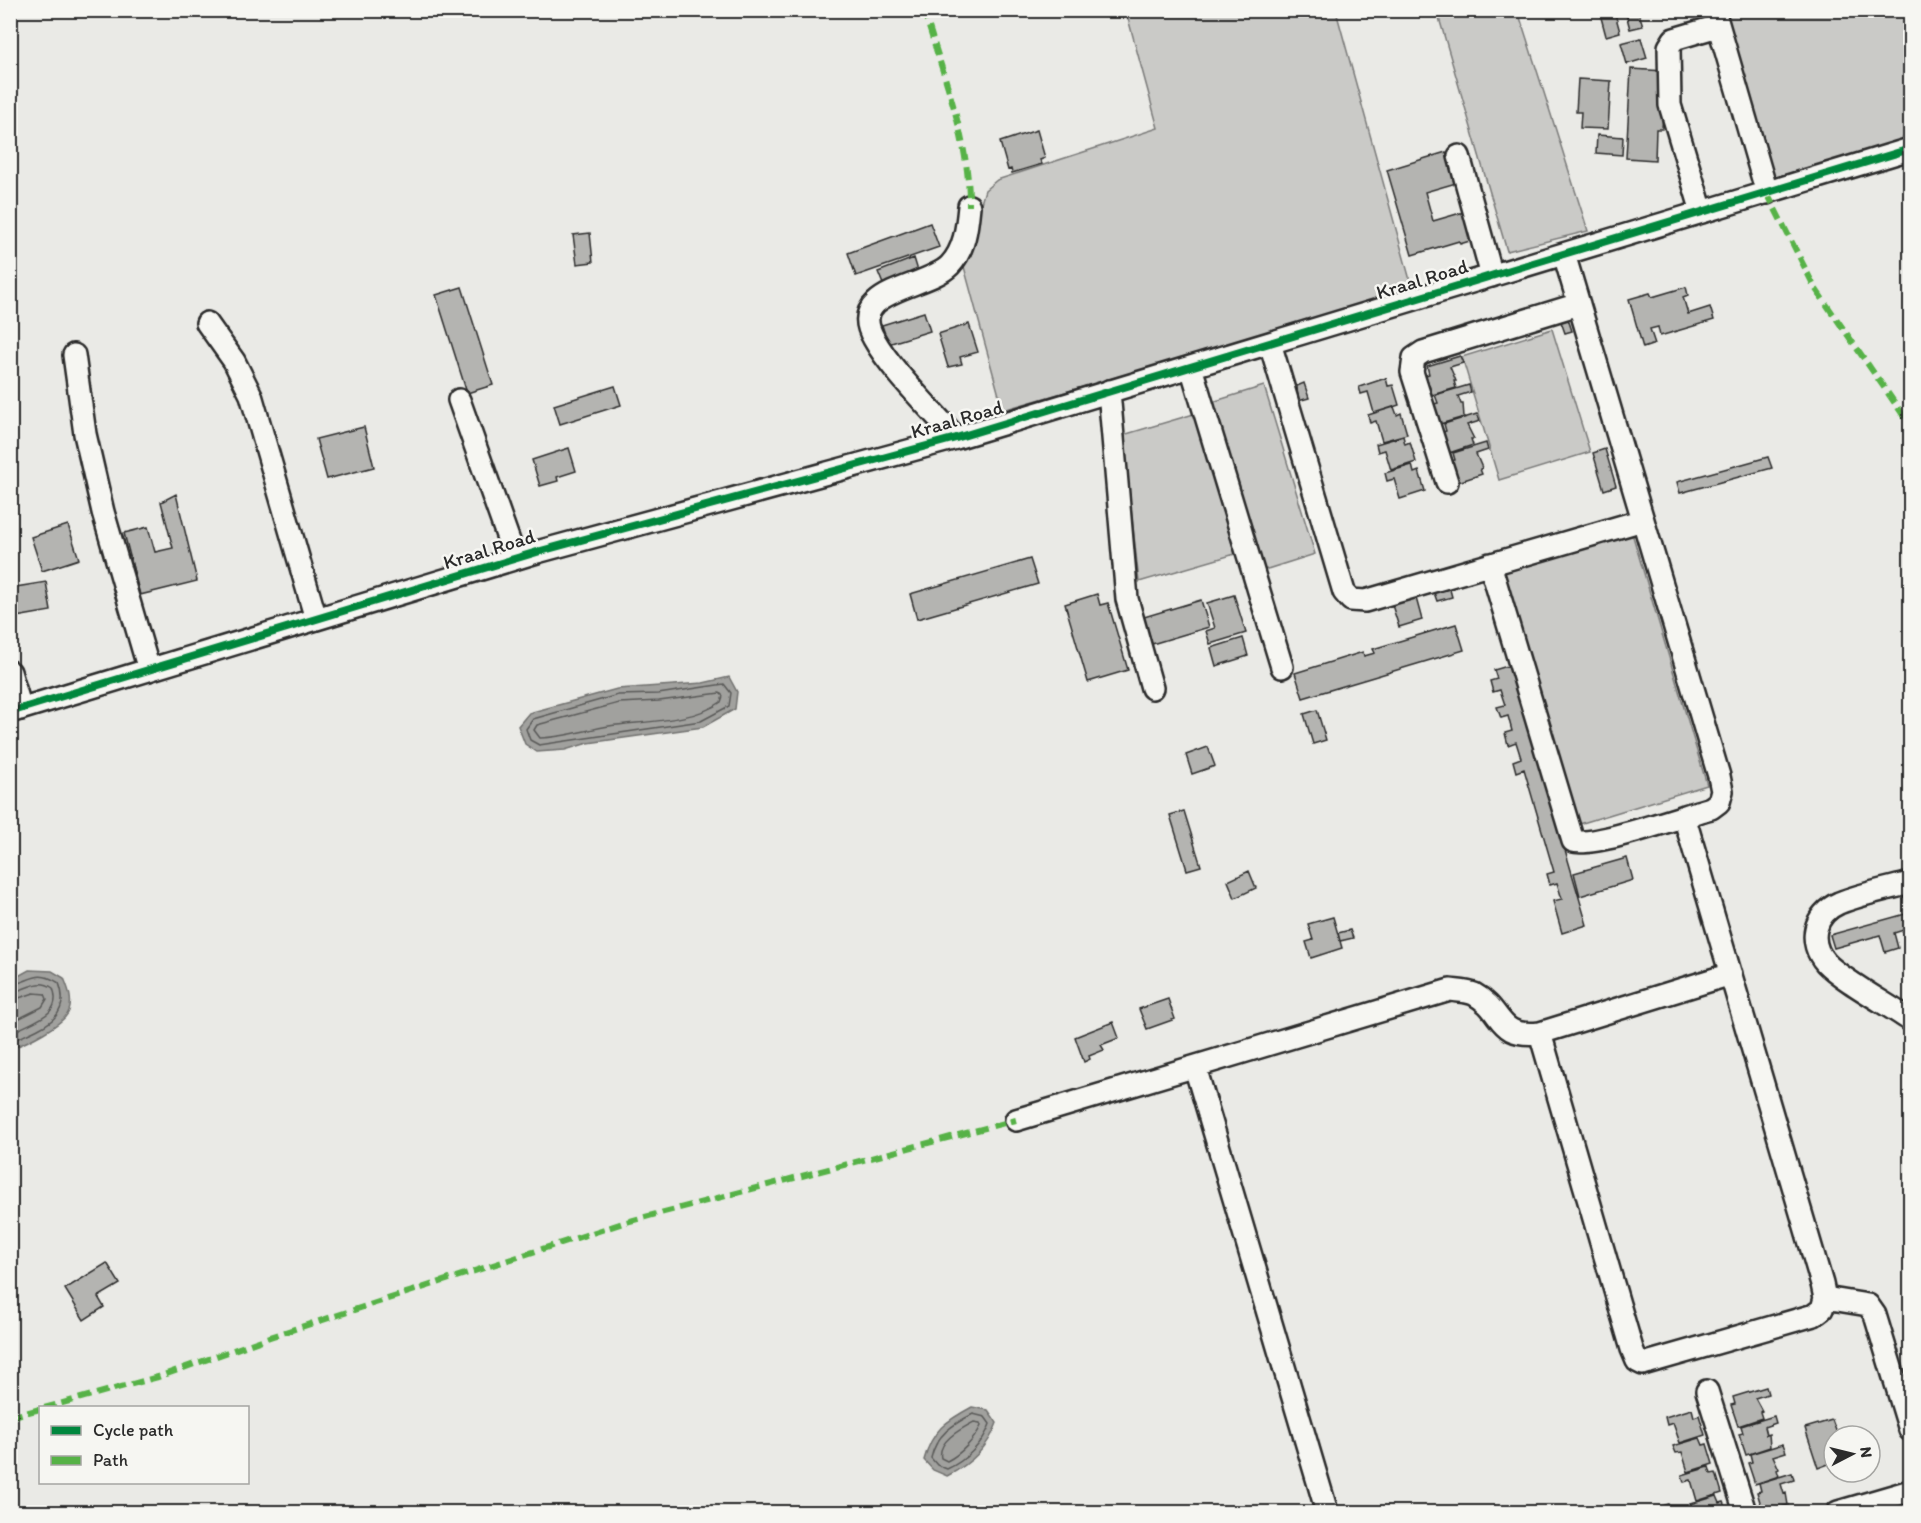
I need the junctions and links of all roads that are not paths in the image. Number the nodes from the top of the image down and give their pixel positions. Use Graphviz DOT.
graph roads {
  1 [pos="1716,18"];
  2 [pos="1911,149"];
  3 [pos="1460,156"];
  4 [pos="1767,193"];
  5 [pos="969,206"];
  6 [pos="1702,212"];
  7 [pos="1564,254"];
  8 [pos="1492,276"];
  9 [pos="1579,304"];
  10 [pos="207,323"];
  11 [pos="1270,343"];
  12 [pos="74,355"];
  13 [pos="1191,367"];
  14 [pos="1109,391"];
  15 [pos="459,400"];
  16 [pos="956,438"];
  17 [pos="1447,482"];
  18 [pos="1643,520"];
  19 [pos="515,558"];
  20 [pos="1490,564"];
  21 [pos="316,619"];
  22 [pos="1282,667"];
  23 [pos="149,670"];
  24 [pos="10,672"];
  25 [pos="1152,688"];
  26 [pos="16,711"];
  27 [pos="1684,816"];
  28 [pos="1911,882"];
  29 [pos="1731,974"];
  30 [pos="1911,1020"];
  31 [pos="1540,1033"];
  32 [pos="1195,1067"];
  33 [pos="1016,1120"];
  34 [pos="1825,1298"];
  35 [pos="1707,1391"];
  36 [pos="1911,1430"];
  37 [pos="1911,1491"];
  38 [pos="1327,1512"];
  39 [pos="1745,1512"];
  40 [pos="1838,1512"];
  1 -- 4 [label="street"];
  1 -- 6 [label="street"];
  2 -- 4 [label="street, Kraal Road"];
  3 -- 8 [label="street"];
  4 -- 6 [label="street, Kraal Road"];
  5 -- 16 [label="street"];
  6 -- 7 [label="street, Kraal Road"];
  7 -- 8 [label="street, Kraal Road"];
  7 -- 9 [label="street"];
  8 -- 11 [label="street, Kraal Road"];
  9 -- 17 [label="street"];
  9 -- 18 [label="street"];
  10 -- 21 [label="street"];
  11 -- 13 [label="street, Kraal Road"];
  11 -- 20 [label="street"];
  12 -- 23 [label="street"];
  13 -- 14 [label="street, Kraal Road"];
  13 -- 22 [label="street"];
  14 -- 16 [label="street, Kraal Road"];
  14 -- 25 [label="street"];
  15 -- 19 [label="street"];
  16 -- 19 [label="street, Kraal Road"];
  18 -- 20 [label="street"];
  18 -- 27 [label="street"];
  19 -- 21 [label="street, Kraal Road"];
  20 -- 27 [label="street"];
  21 -- 23 [label="street, Kraal Road"];
  23 -- 26 [label="street, Kraal Road"];
  24 -- 26 [label="street"];
  27 -- 29 [label="street"];
  28 -- 30 [label="street"];
  29 -- 31 [label="street"];
  29 -- 34 [label="street"];
  31 -- 32 [label="street"];
  31 -- 34 [label="street"];
  32 -- 33 [label="street"];
  32 -- 38 [label="street"];
  34 -- 36 [label="street"];
  35 -- 39 [label="street"];
  37 -- 40 [label="street"];
}
